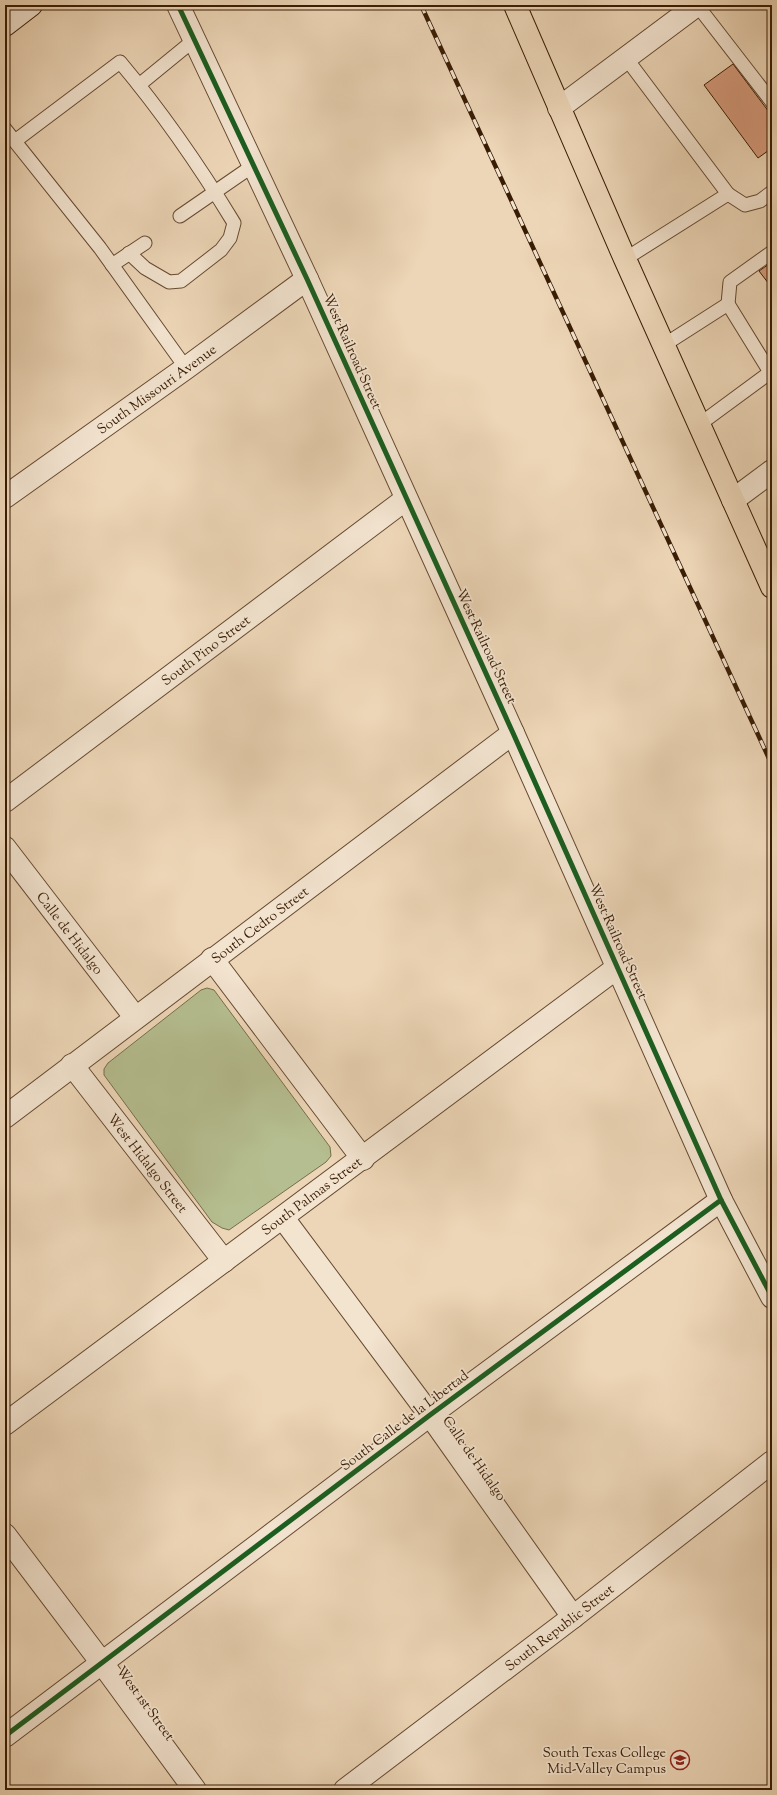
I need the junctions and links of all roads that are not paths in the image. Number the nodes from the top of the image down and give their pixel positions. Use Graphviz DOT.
graph roads {
  1 [pos="31,5"];
  2 [pos="178,5"];
  3 [pos="515,5"];
  4 [pos="697,5"];
  5 [pos="5,25"];
  6 [pos="194,40"];
  7 [pos="626,58"];
  8 [pos="139,85"];
  9 [pos="772,102"];
  10 [pos="559,108"];
  11 [pos="5,129"];
  12 [pos="15,141"];
  13 [pos="254,165"];
  14 [pos="215,191"];
  15 [pos="772,192"];
  16 [pos="728,194"];
  17 [pos="180,216"];
  18 [pos="145,243"];
  19 [pos="772,252"];
  20 [pos="129,253"];
  21 [pos="625,259"];
  22 [pos="112,265"];
  23 [pos="307,278"];
  24 [pos="728,304"];
  25 [pos="664,345"];
  26 [pos="186,368"];
  27 [pos="771,371"];
  28 [pos="700,424"];
  29 [pos="772,471"];
  30 [pos="5,497"];
  31 [pos="406,499"];
  32 [pos="733,500"];
  33 [pos="772,587"];
  34 [pos="513,733"];
  35 [pos="5,801"];
  36 [pos="5,848"];
  37 [pos="212,959"];
  38 [pos="618,967"];
  39 [pos="135,1017"];
  40 [pos="72,1065"];
  41 [pos="5,1117"];
  42 [pos="363,1158"];
  43 [pos="721,1200"];
  44 [pos="283,1218"];
  45 [pos="224,1262"];
  46 [pos="772,1297"];
  47 [pos="430,1415"];
  48 [pos="5,1424"];
  49 [pos="772,1462"];
  50 [pos="5,1535"];
  51 [pos="573,1617"];
  52 [pos="102,1663"];
  53 [pos="5,1736"];
  54 [pos="194,1790"];
  55 [pos="345,1790"];
  1 -- 5 [label="street"];
  2 -- 6 [label="street, West Railroad Street"];
  3 -- 10 [label="main road"];
  4 -- 7 [label="street"];
  4 -- 9 [label="lane"];
  6 -- 8 [label="lane"];
  6 -- 13 [label="street, West Railroad Street"];
  7 -- 10 [label="street"];
  7 -- 16 [label="lane"];
  8 -- 12 [label="lane"];
  8 -- 14 [label="lane"];
  10 -- 21 [label="main road"];
  11 -- 12 [label="lane"];
  12 -- 22 [label="lane"];
  13 -- 14 [label="lane"];
  13 -- 23 [label="street, West Railroad Street"];
  14 -- 17 [label="lane"];
  14 -- 20 [label="lane"];
  15 -- 16 [label="lane"];
  16 -- 21 [label="lane"];
  18 -- 20 [label="lane"];
  19 -- 24 [label="lane"];
  20 -- 22 [label="lane"];
  21 -- 25 [label="main road"];
  22 -- 26 [label="lane"];
  23 -- 26 [label="street, South Missouri Avenue"];
  23 -- 31 [label="street, West Railroad Street"];
  24 -- 25 [label="lane"];
  24 -- 27 [label="lane"];
  25 -- 28 [label="main road"];
  26 -- 30 [label="street, South Missouri Avenue"];
  27 -- 28 [label="lane"];
  28 -- 32 [label="main road"];
  29 -- 32 [label="street"];
  31 -- 34 [label="street, West Railroad Street"];
  31 -- 35 [label="street, South Pino Street"];
  32 -- 33 [label="main road"];
  34 -- 37 [label="street, South Cedro Street"];
  34 -- 38 [label="street, West Railroad Street"];
  36 -- 39 [label="street, Calle de Hidalgo"];
  37 -- 39 [label="street, South Cedro Street"];
  37 -- 42 [label="street"];
  38 -- 42 [label="street, South Palmas Street"];
  38 -- 43 [label="street, West Railroad Street"];
  39 -- 40 [label="street, South Cedro Street"];
  40 -- 41 [label="street, South Cedro Street"];
  40 -- 45 [label="street, West Hidalgo Street"];
  42 -- 44 [label="street, South Palmas Street"];
  43 -- 46 [label="street, West Railroad Street"];
  43 -- 47 [label="street, South Calle de la Libertad"];
  44 -- 45 [label="street, South Palmas Street"];
  44 -- 47 [label="street, Calle de Hidalgo"];
  45 -- 48 [label="street, South Palmas Street"];
  47 -- 51 [label="street, Calle de Hidalgo"];
  47 -- 52 [label="street, South Calle de la Libertad"];
  49 -- 51 [label="street, South Republic Street"];
  50 -- 52 [label="street, West 1st Street"];
  51 -- 55 [label="street, South Republic Street"];
  52 -- 53 [label="street, South Calle de la Libertad"];
  52 -- 54 [label="street, West 1st Street"];
}
